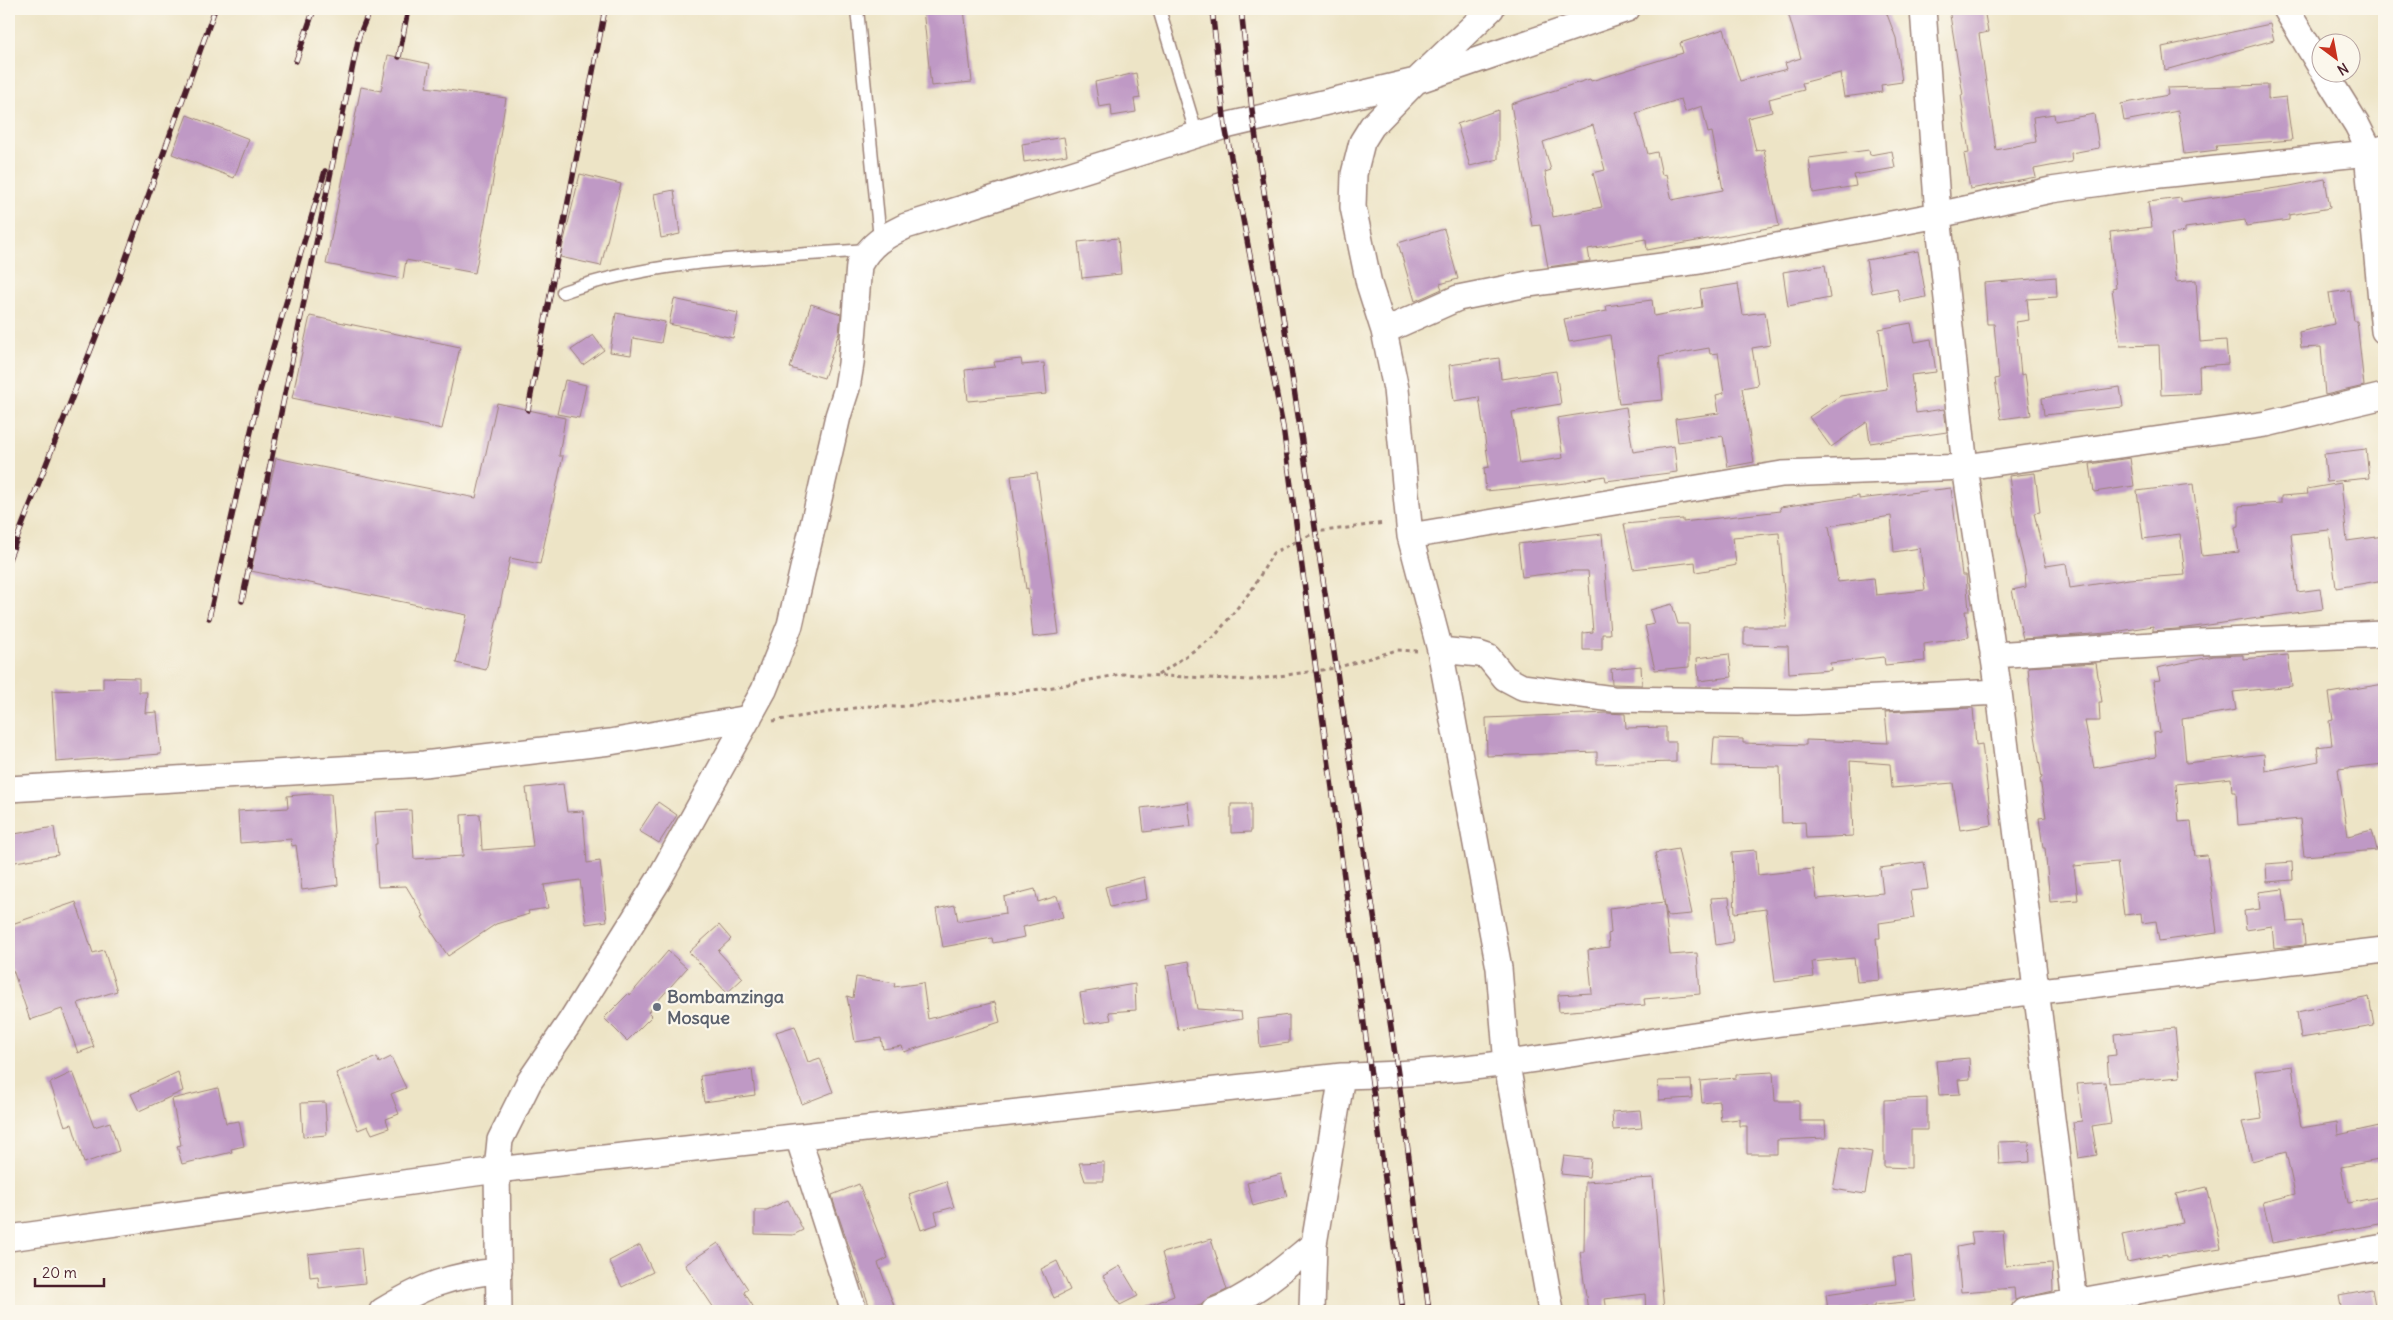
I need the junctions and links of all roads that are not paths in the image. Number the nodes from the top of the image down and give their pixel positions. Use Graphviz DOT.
graph roads {
  1 [pos="856,9"];
  2 [pos="1159,9"];
  3 [pos="1491,9"];
  4 [pos="1627,9"];
  5 [pos="1924,9"];
  6 [pos="2286,9"];
  7 [pos="2310,49"];
  8 [pos="1416,81"];
  9 [pos="2330,82"];
  10 [pos="1197,136"];
  11 [pos="2376,144"];
  12 [pos="1938,215"];
  13 [pos="874,245"];
  14 [pos="563,292"];
  15 [pos="1384,331"];
  16 [pos="2384,331"];
  17 [pos="2384,396"];
  18 [pos="1965,467"];
  19 [pos="1409,529"];
  20 [pos="2384,634"];
  21 [pos="1441,653"];
  22 [pos="1993,656"];
  23 [pos="1999,692"];
  24 [pos="747,721"];
  25 [pos="9,789"];
  26 [pos="2384,950"];
  27 [pos="2036,991"];
  28 [pos="1507,1065"];
  29 [pos="1342,1076"];
  30 [pos="798,1138"];
  31 [pos="497,1170"];
  32 [pos="9,1238"];
  33 [pos="1314,1244"];
  34 [pos="2384,1246"];
  35 [pos="499,1271"];
  36 [pos="2076,1306"];
  37 [pos="382,1311"];
  38 [pos="499,1311"];
  39 [pos="854,1311"];
  40 [pos="1214,1311"];
  41 [pos="1312,1311"];
  42 [pos="1550,1311"];
  43 [pos="2024,1311"];
  1 -- 13 [label="lane"];
  2 -- 10 [label="lane"];
  3 -- 8 [label="street"];
  4 -- 8 [label="street"];
  5 -- 12 [label="street"];
  6 -- 7 [label="street"];
  8 -- 10 [label="street"];
  8 -- 15 [label="street"];
  9 -- 11 [label="street"];
  10 -- 13 [label="street"];
  11 -- 12 [label="street"];
  11 -- 16 [label="street"];
  12 -- 15 [label="street"];
  12 -- 18 [label="street"];
  13 -- 14 [label="lane"];
  13 -- 24 [label="street"];
  15 -- 19 [label="street"];
  17 -- 18 [label="street"];
  18 -- 19 [label="street"];
  18 -- 22 [label="street"];
  19 -- 21 [label="street"];
  20 -- 22 [label="street"];
  21 -- 23 [label="street"];
  21 -- 28 [label="street"];
  22 -- 23 [label="street"];
  23 -- 27 [label="street"];
  24 -- 25 [label="street"];
  24 -- 31 [label="street"];
  26 -- 27 [label="street"];
  27 -- 28 [label="street"];
  27 -- 36 [label="street"];
  28 -- 29 [label="street"];
  28 -- 42 [label="street"];
  29 -- 30 [label="street"];
  29 -- 33 [label="street"];
  30 -- 31 [label="street"];
  30 -- 39 [label="street"];
  31 -- 32 [label="street"];
  31 -- 35 [label="street"];
  33 -- 40 [label="street"];
  33 -- 41 [label="street"];
  34 -- 36 [label="street"];
  35 -- 37 [label="street"];
  35 -- 38 [label="street"];
  36 -- 43 [label="street"];
}
